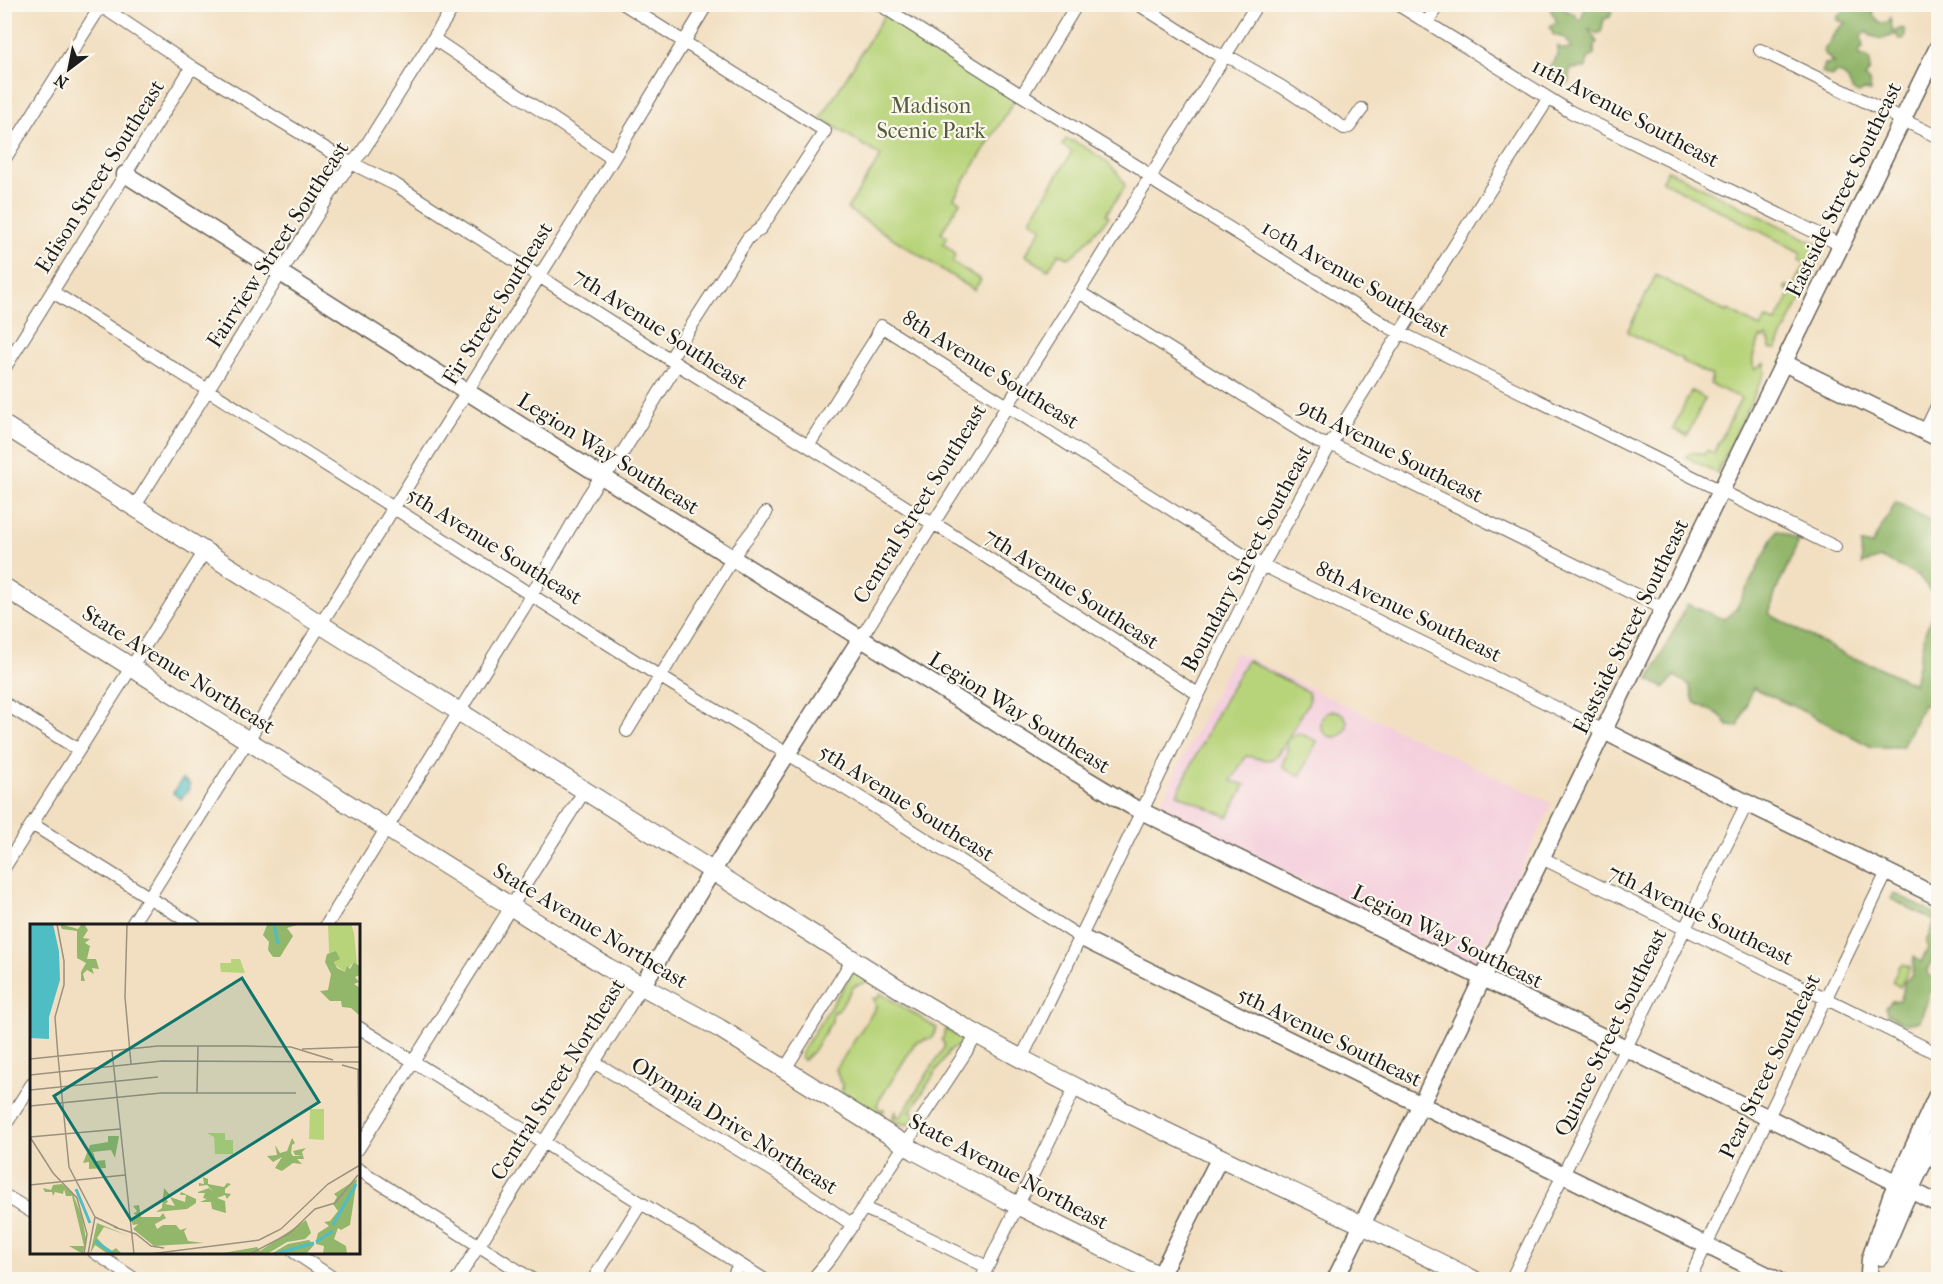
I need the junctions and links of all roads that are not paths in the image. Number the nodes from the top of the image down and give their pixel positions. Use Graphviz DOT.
graph roads {
  1 [pos="455,4"];
  2 [pos="624,4"];
  3 [pos="707,4"];
  4 [pos="879,4"];
  5 [pos="1077,4"];
  6 [pos="1138,4"];
  7 [pos="1257,4"];
  8 [pos="1397,4"];
  9 [pos="1438,4"];
  10 [pos="101,5"];
  11 [pos="1427,23"];
  12 [pos="434,39"];
  13 [pos="684,43"];
  14 [pos="1938,46"];
  15 [pos="1760,50"];
  16 [pos="1224,57"];
  17 [pos="192,67"];
  18 [pos="1022,95"];
  19 [pos="1548,99"];
  20 [pos="1362,109"];
  21 [pos="1902,119"];
  22 [pos="1938,137"];
  23 [pos="613,159"];
  24 [pos="4,160"];
  25 [pos="352,164"];
  26 [pos="125,174"];
  27 [pos="1150,178"];
  28 [pos="1841,245"];
  29 [pos="281,273"];
  30 [pos="540,276"];
  31 [pos="53,292"];
  32 [pos="1079,292"];
  33 [pos="1401,332"];
  34 [pos="674,362"];
  35 [pos="1784,363"];
  36 [pos="4,369"];
  37 [pos="209,390"];
  38 [pos="466,391"];
  39 [pos="1938,404"];
  40 [pos="1006,406"];
  41 [pos="4,425"];
  42 [pos="1932,435"];
  43 [pos="808,446"];
  44 [pos="1330,446"];
  45 [pos="602,475"];
  46 [pos="1722,491"];
  47 [pos="135,506"];
  48 [pos="393,507"];
  49 [pos="766,513"];
  50 [pos="933,524"];
  51 [pos="1835,547"];
  52 [pos="205,551"];
  53 [pos="733,558"];
  54 [pos="1263,565"];
  55 [pos="4,587"];
  56 [pos="532,594"];
  57 [pos="1664,609"];
  58 [pos="320,624"];
  59 [pos="861,638"];
  60 [pos="130,668"];
  61 [pos="659,676"];
  62 [pos="1198,694"];
  63 [pos="4,704"];
  64 [pos="458,710"];
  65 [pos="627,731"];
  66 [pos="1604,731"];
  67 [pos="248,741"];
  68 [pos="79,750"];
  69 [pos="787,754"];
  70 [pos="585,790"];
  71 [pos="1747,803"];
  72 [pos="1141,811"];
  73 [pos="32,824"];
  74 [pos="386,828"];
  75 [pos="1542,858"];
  76 [pos="4,868"];
  77 [pos="712,870"];
  78 [pos="1887,872"];
  79 [pos="149,897"];
  80 [pos="1938,897"];
  81 [pos="511,907"];
  82 [pos="132,924"];
  83 [pos="192,924"];
  84 [pos="327,924"];
  85 [pos="1684,929"];
  86 [pos="1080,937"];
  87 [pos="853,959"];
  88 [pos="1482,978"];
  89 [pos="642,986"];
  90 [pos="1825,999"];
  91 [pos="360,1028"];
  92 [pos="977,1035"];
  93 [pos="1626,1049"];
  94 [pos="1938,1054"];
  95 [pos="1021,1059"];
  96 [pos="414,1062"];
  97 [pos="594,1062"];
  98 [pos="785,1069"];
  99 [pos="1076,1086"];
  100 [pos="30,1087"];
  101 [pos="1938,1093"];
  102 [pos="1420,1105"];
  103 [pos="1767,1118"];
  104 [pos="4,1127"];
  105 [pos="1938,1132"];
  106 [pos="543,1143"];
  107 [pos="904,1144"];
  108 [pos="360,1146"];
  109 [pos="1220,1157"];
  110 [pos="360,1170"];
  111 [pos="1562,1175"];
  112 [pos="1903,1186"];
  113 [pos="4,1195"];
  114 [pos="641,1203"];
  115 [pos="1938,1204"];
  116 [pos="1017,1205"];
  117 [pos="863,1209"];
  118 [pos="30,1211"];
  119 [pos="853,1225"];
  120 [pos="1361,1225"];
  121 [pos="479,1245"];
  122 [pos="1706,1245"];
  123 [pos="97,1254"];
  124 [pos="297,1254"];
  125 [pos="740,1265"];
  126 [pos="987,1267"];
  127 [pos="1867,1276"];
  128 [pos="1162,1278"];
  129 [pos="136,1280"];
  130 [pos="336,1280"];
  131 [pos="457,1280"];
  132 [pos="533,1280"];
  133 [pos="593,1280"];
  134 [pos="730,1280"];
  135 [pos="765,1280"];
  136 [pos="812,1280"];
  137 [pos="981,1280"];
  138 [pos="1335,1280"];
  139 [pos="1474,1280"];
  140 [pos="1511,1280"];
  141 [pos="1689,1280"];
  142 [pos="1777,1280"];
  1 -- 12 [label="street, Fairview Street Southeast"];
  2 -- 13 [label="street"];
  3 -- 13 [label="street, Fir Street Southeast"];
  4 -- 18 [label="street, 10th Avenue Southeast"];
  5 -- 18 [label="street"];
  6 -- 16 [label="street"];
  7 -- 16 [label="street, Central Street Southeast"];
  8 -- 11 [label="street, 11th Avenue Southeast"];
  9 -- 11 [label="street"];
  10 -- 17 [label="street, 7th Avenue Southeast"];
  10 -- 24 [label="street"];
  11 -- 19 [label="street, 11th Avenue Southeast"];
  12 -- 23 [label="street"];
  12 -- 25 [label="street, Fairview Street Southeast"];
  13 -- 23 [label="street, Fir Street Southeast"];
  13 -- 34 [label="street"];
  14 -- 21 [label="street, Eastside Street Southeast"];
  15 -- 21 [label="street"];
  16 -- 20 [label="street"];
  16 -- 27 [label="street, Central Street Southeast"];
  17 -- 25 [label="street, 7th Avenue Southeast"];
  17 -- 26 [label="street, Edison Street Southeast"];
  18 -- 27 [label="street, 10th Avenue Southeast"];
  19 -- 28 [label="street, 11th Avenue Southeast"];
  19 -- 33 [label="street, Boundary Street Southeast"];
  21 -- 22 [label="street"];
  21 -- 28 [label="street, Eastside Street Southeast"];
  23 -- 30 [label="street, Fir Street Southeast"];
  25 -- 29 [label="street, Fairview Street Southeast"];
  25 -- 30 [label="street, 7th Avenue Southeast"];
  26 -- 29 [label="street, Legion Way Southeast"];
  26 -- 31 [label="street, Edison Street Southeast"];
  27 -- 32 [label="street, Central Street Southeast"];
  27 -- 33 [label="street, 10th Avenue Southeast"];
  28 -- 35 [label="street, Eastside Street Southeast"];
  29 -- 37 [label="street, Fairview Street Southeast"];
  29 -- 38 [label="street, Legion Way Southeast"];
  30 -- 34 [label="street, 7th Avenue Southeast"];
  30 -- 38 [label="street, Fir Street Southeast"];
  31 -- 36 [label="street, Edison Street Southeast"];
  31 -- 37 [label="street, 5th Avenue Southeast"];
  32 -- 40 [label="street, Central Street Southeast"];
  32 -- 44 [label="street, 9th Avenue Southeast"];
  33 -- 44 [label="street, Boundary Street Southeast"];
  33 -- 46 [label="street, 10th Avenue Southeast"];
  34 -- 43 [label="street, 7th Avenue Southeast"];
  34 -- 45 [label="street"];
  35 -- 42 [label="street"];
  35 -- 46 [label="street, Eastside Street Southeast"];
  37 -- 47 [label="street, Fairview Street Southeast"];
  37 -- 48 [label="street, 5th Avenue Southeast"];
  38 -- 45 [label="street, Legion Way Southeast"];
  38 -- 48 [label="street, Fir Street Southeast"];
  39 -- 42 [label="street"];
  40 -- 43 [label="street, 8th Avenue Southeast"];
  40 -- 50 [label="street, Central Street Southeast"];
  40 -- 54 [label="street, 8th Avenue Southeast"];
  41 -- 47 [label="main road"];
  43 -- 50 [label="street, 7th Avenue Southeast"];
  44 -- 54 [label="street, Boundary Street Southeast"];
  44 -- 57 [label="street, 9th Avenue Southeast"];
  45 -- 53 [label="street, Legion Way Southeast"];
  45 -- 56 [label="street"];
  46 -- 51 [label="street, 10th Avenue Southeast"];
  46 -- 57 [label="street, Eastside Street Southeast"];
  47 -- 52 [label="main road"];
  48 -- 56 [label="street, 5th Avenue Southeast"];
  48 -- 58 [label="street, Fir Street Southeast"];
  49 -- 53 [label="street"];
  50 -- 59 [label="street, Central Street Southeast"];
  50 -- 62 [label="street, 7th Avenue Southeast"];
  52 -- 58 [label="main road"];
  52 -- 60 [label="street"];
  53 -- 59 [label="street, Legion Way Southeast"];
  53 -- 61 [label="street"];
  54 -- 62 [label="street, Boundary Street Southeast"];
  54 -- 66 [label="street, 8th Avenue Southeast"];
  55 -- 60 [label="main road, State Avenue Northeast"];
  56 -- 61 [label="street, 5th Avenue Southeast"];
  56 -- 64 [label="street"];
  57 -- 66 [label="street, Eastside Street Southeast"];
  58 -- 64 [label="main road"];
  58 -- 67 [label="street, Fir Street Southeast"];
  59 -- 69 [label="street, Central Street Southeast"];
  59 -- 72 [label="street, Legion Way Southeast"];
  60 -- 67 [label="main road, State Avenue Northeast"];
  60 -- 68 [label="street"];
  61 -- 65 [label="street"];
  61 -- 69 [label="street, 5th Avenue Southeast"];
  62 -- 72 [label="street, Boundary Street Southeast"];
  63 -- 68 [label="street"];
  64 -- 70 [label="main road"];
  64 -- 74 [label="street"];
  66 -- 71 [label="street, 8th Avenue Southeast"];
  66 -- 75 [label="street, Eastside Street Southeast"];
  67 -- 74 [label="main road, State Avenue Northeast"];
  67 -- 79 [label="street, Fir Street Southeast"];
  68 -- 73 [label="street"];
  69 -- 77 [label="street, Central Street Southeast"];
  69 -- 86 [label="street, 5th Avenue Southeast"];
  70 -- 77 [label="main road"];
  70 -- 81 [label="street"];
  71 -- 78 [label="street, 8th Avenue Southeast"];
  71 -- 85 [label="street, Quince Street Southeast"];
  72 -- 86 [label="street, Boundary Street Southeast"];
  72 -- 88 [label="street, Legion Way Southeast"];
  73 -- 76 [label="street"];
  73 -- 79 [label="street"];
  74 -- 81 [label="main road, State Avenue Northeast"];
  74 -- 84 [label="street"];
  75 -- 85 [label="street, 7th Avenue Southeast"];
  75 -- 88 [label="street, Eastside Street Southeast"];
  77 -- 87 [label="main road"];
  77 -- 89 [label="street, Central Street Northeast"];
  78 -- 80 [label="street, 8th Avenue Southeast"];
  78 -- 90 [label="street, Pear Street Southeast"];
  79 -- 82 [label="street, Fir Street Southeast"];
  79 -- 83 [label="street"];
  81 -- 89 [label="main road, State Avenue Northeast"];
  81 -- 96 [label="street"];
  85 -- 90 [label="street, 7th Avenue Southeast"];
  85 -- 93 [label="street, Quince Street Southeast"];
  86 -- 95 [label="street, Boundary Street Southeast"];
  86 -- 102 [label="street, 5th Avenue Southeast"];
  87 -- 92 [label="main road"];
  87 -- 98 [label="street"];
  88 -- 93 [label="street, Legion Way Southeast"];
  88 -- 102 [label="street, Eastside Street Southeast"];
  89 -- 97 [label="street, Central Street Northeast"];
  89 -- 98 [label="main road, State Avenue Northeast"];
  90 -- 94 [label="street, 7th Avenue Southeast"];
  90 -- 103 [label="street, Pear Street Southeast"];
  91 -- 96 [label="street"];
  92 -- 95 [label="main road"];
  92 -- 107 [label="street"];
  93 -- 103 [label="street, Legion Way Southeast"];
  93 -- 111 [label="street, Quince Street Southeast"];
  95 -- 99 [label="main road"];
  96 -- 106 [label="street"];
  96 -- 108 [label="street"];
  97 -- 106 [label="street, Central Street Northeast"];
  97 -- 119 [label="street, Olympia Drive Northeast"];
  98 -- 107 [label="main road, State Avenue Northeast"];
  99 -- 109 [label="main road"];
  99 -- 116 [label="street"];
  100 -- 104 [label="street"];
  101 -- 112 [label="street"];
  102 -- 111 [label="street, 5th Avenue Southeast"];
  102 -- 120 [label="street, Eastside Street Southeast"];
  103 -- 112 [label="street, Legion Way Southeast"];
  103 -- 122 [label="street, Pear Street Southeast"];
  105 -- 112 [label="street"];
  106 -- 114 [label="street"];
  106 -- 121 [label="street, Central Street Northeast"];
  107 -- 116 [label="main road, State Avenue Northeast"];
  107 -- 117 [label="street"];
  109 -- 120 [label="main road"];
  109 -- 128 [label="street"];
  110 -- 121 [label="street"];
  111 -- 122 [label="street, 5th Avenue Southeast"];
  111 -- 140 [label="street, Quince Street Southeast"];
  112 -- 115 [label="street, Legion Way Southeast"];
  112 -- 127 [label="street"];
  113 -- 118 [label="street"];
  114 -- 125 [label="street"];
  114 -- 133 [label="street"];
  116 -- 126 [label="street"];
  116 -- 128 [label="main road, State Avenue Northeast"];
  117 -- 119 [label="street"];
  117 -- 126 [label="street"];
  119 -- 136 [label="street"];
  120 -- 138 [label="street, Eastside Street Southeast"];
  120 -- 139 [label="main road"];
  121 -- 131 [label="street, Central Street Northeast"];
  121 -- 132 [label="street"];
  122 -- 141 [label="street, Pear Street Southeast"];
  122 -- 142 [label="street, 5th Avenue Southeast"];
  123 -- 129 [label="street"];
  124 -- 130 [label="street"];
  125 -- 134 [label="street"];
  125 -- 135 [label="street"];
  126 -- 137 [label="street"];
}
